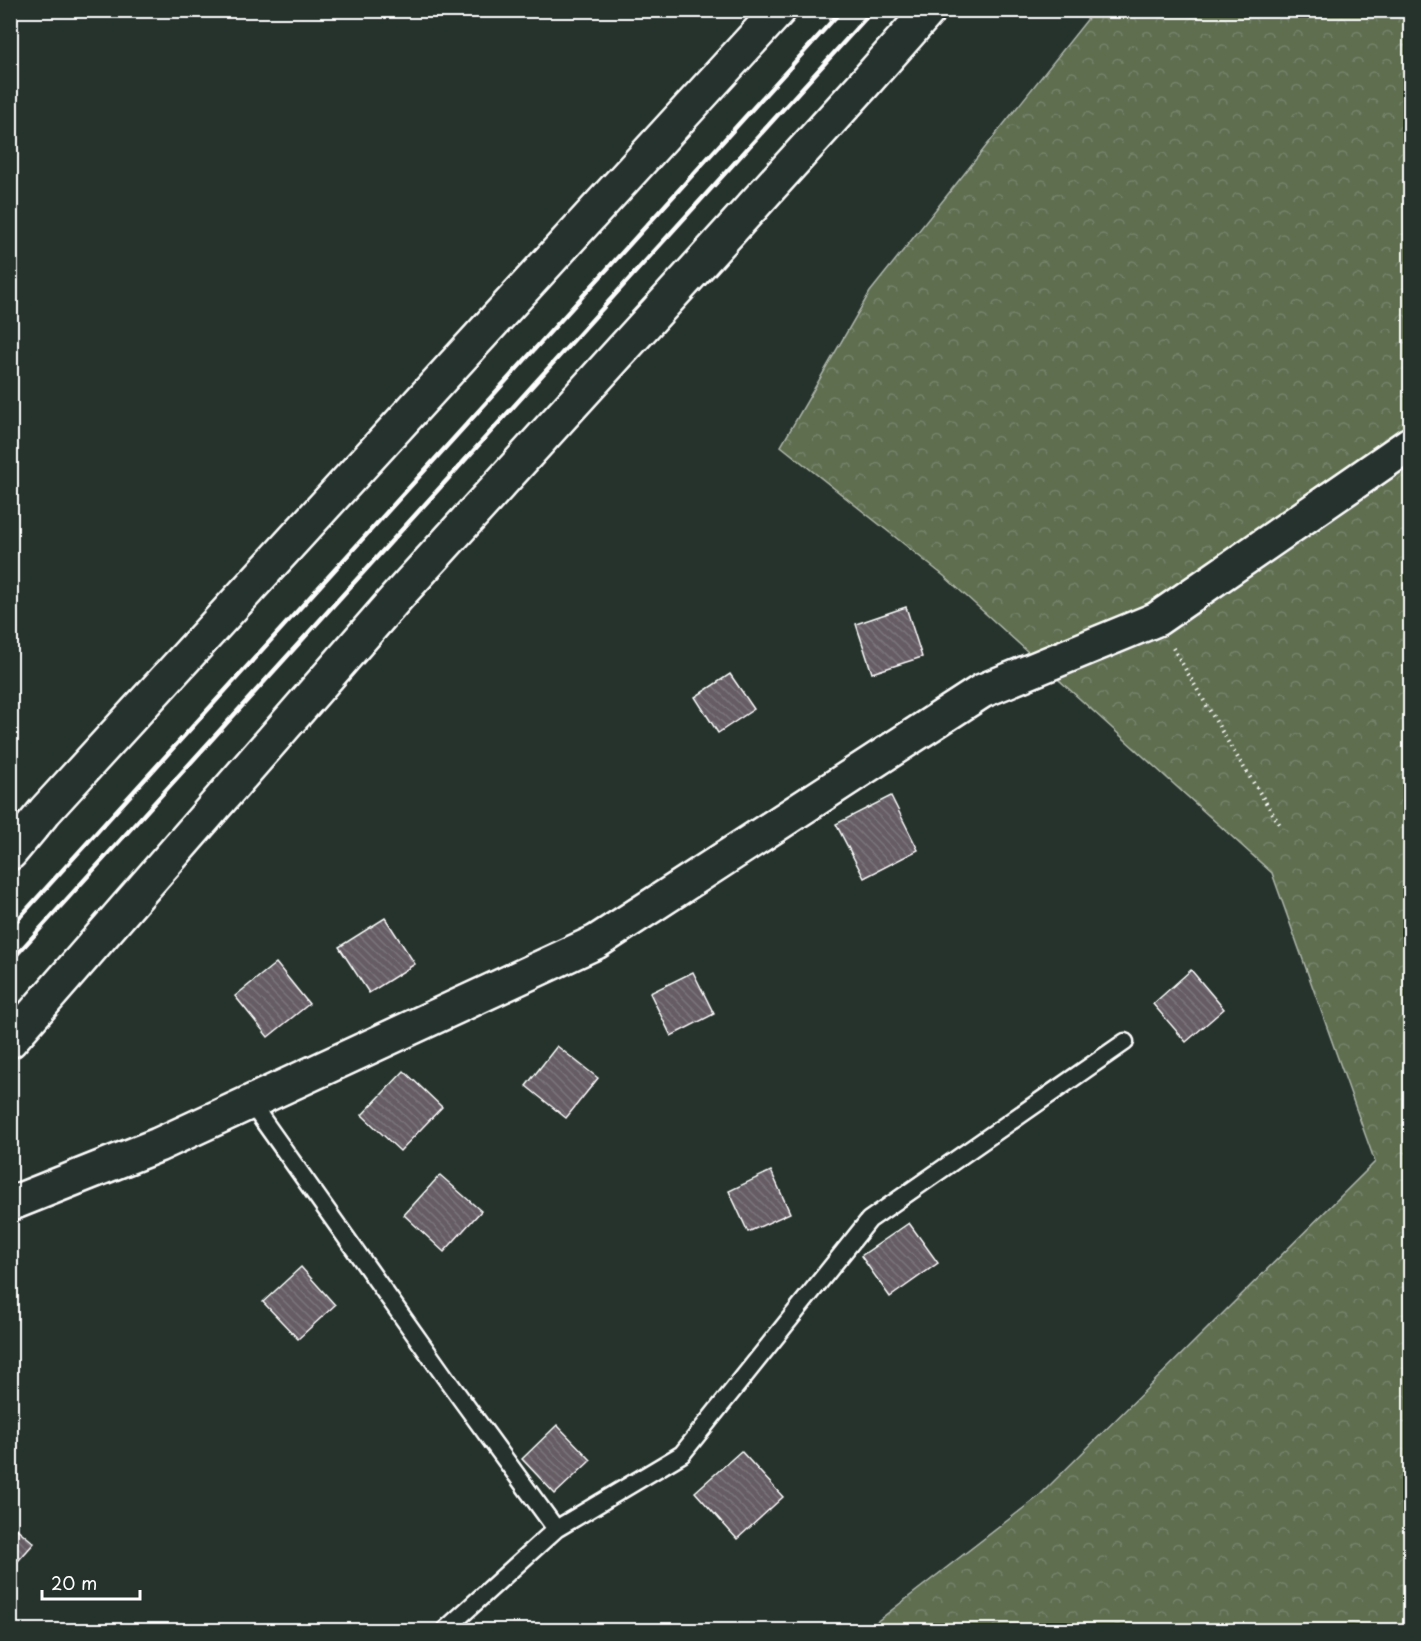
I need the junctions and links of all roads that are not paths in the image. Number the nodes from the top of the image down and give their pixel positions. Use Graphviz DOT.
graph roads {
  1 [pos="779,10"];
  2 [pos="928,10"];
  3 [pos="1410,444"];
  4 [pos="45,811"];
  5 [pos="10,825"];
  6 [pos="10,853"];
  7 [pos="10,1041"];
  8 [pos="1125,1042"];
  9 [pos="250,1102"];
  10 [pos="10,1204"];
  11 [pos="556,1529"];
  12 [pos="445,1630"];
  1 -- 4 [label="street"];
  2 -- 7 [label="street"];
  3 -- 9 [label="street"];
  4 -- 5 [label="street"];
  4 -- 6 [label="street"];
  8 -- 11 [label="lane"];
  9 -- 10 [label="street"];
  9 -- 11 [label="lane"];
  11 -- 12 [label="lane"];
}
